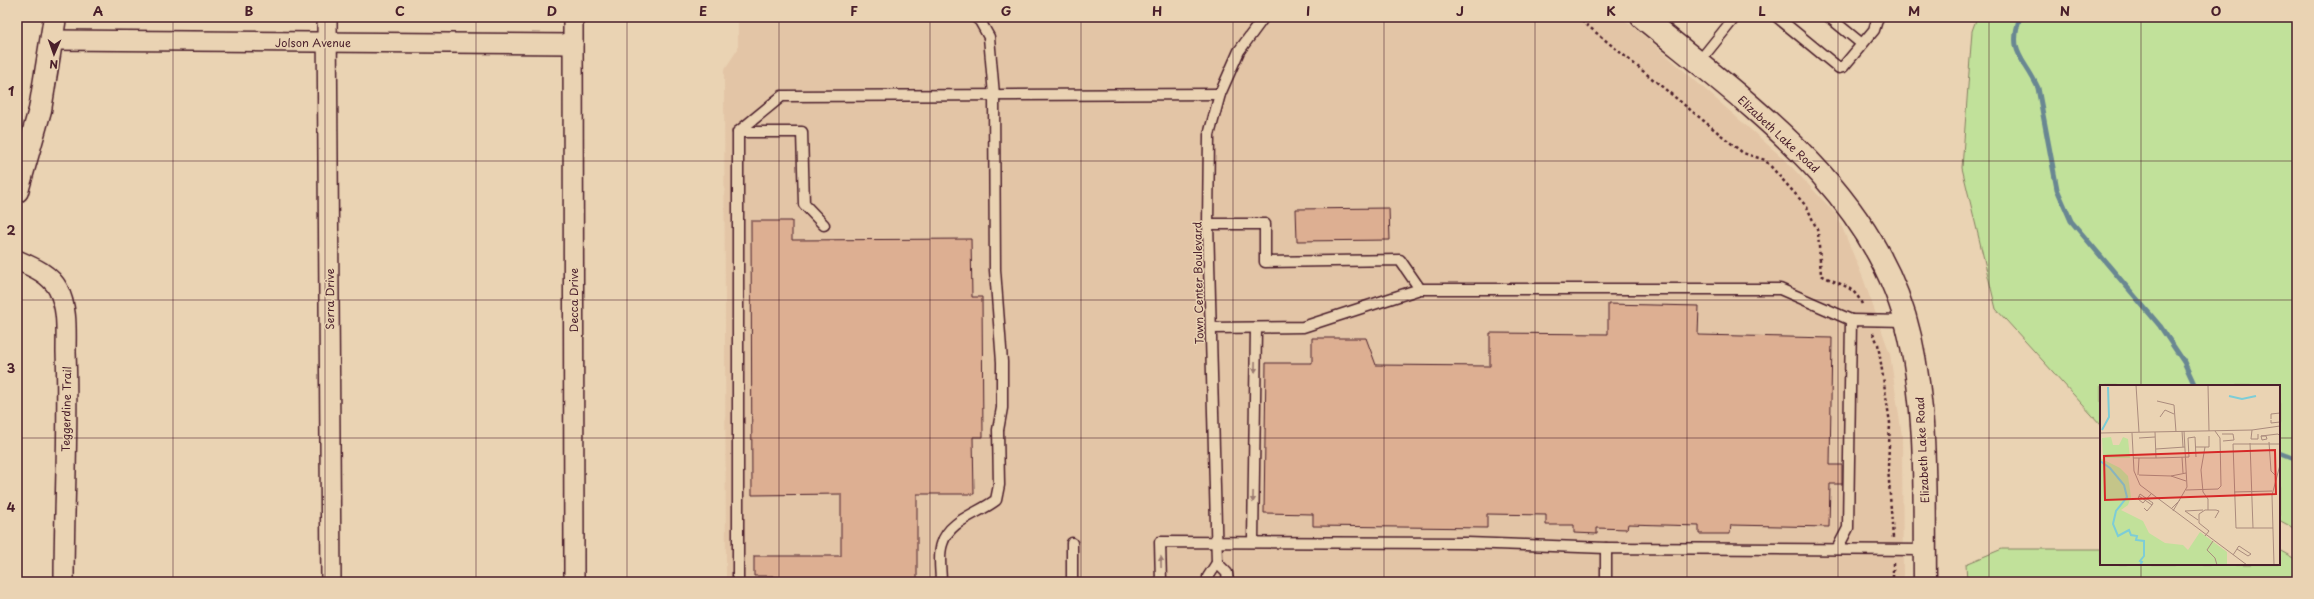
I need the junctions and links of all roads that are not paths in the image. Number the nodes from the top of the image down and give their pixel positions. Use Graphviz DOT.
graph roads {
  1 [pos="55,17"];
  2 [pos="327,17"];
  3 [pos="573,17"];
  4 [pos="975,17"];
  5 [pos="1264,17"];
  6 [pos="1642,17"];
  7 [pos="1734,17"];
  8 [pos="1777,17"];
  9 [pos="1829,17"];
  10 [pos="1878,17"];
  11 [pos="52,40"];
  12 [pos="328,42"];
  13 [pos="573,44"];
  14 [pos="1862,44"];
  15 [pos="1698,63"];
  16 [pos="1220,94"];
  17 [pos="994,95"];
  18 [pos="738,132"];
  19 [pos="17,191"];
  20 [pos="1208,224"];
  21 [pos="824,225"];
  22 [pos="17,260"];
  23 [pos="1420,289"];
  24 [pos="1851,320"];
  25 [pos="1906,321"];
  26 [pos="1211,328"];
  27 [pos="1256,328"];
  28 [pos="1215,541"];
  29 [pos="1253,541"];
  30 [pos="1072,543"];
  31 [pos="1606,548"];
  32 [pos="1837,549"];
  33 [pos="1925,550"];
  34 [pos="1216,563"];
  35 [pos="64,582"];
  36 [pos="331,582"];
  37 [pos="574,582"];
  38 [pos="738,582"];
  39 [pos="941,582"];
  40 [pos="1072,582"];
  41 [pos="1161,582"];
  42 [pos="1208,582"];
  43 [pos="1228,582"];
  44 [pos="1606,582"];
  45 [pos="1925,582"];
  1 -- 11 [label="street"];
  2 -- 12 [label="street, Serra Drive"];
  3 -- 13 [label="street, Decca Drive"];
  4 -- 17 [label="lane"];
  5 -- 16 [label="lane, Town Center Boulevard"];
  6 -- 15 [label="street, Elizabeth Lake Road"];
  7 -- 15 [label="lane"];
  8 -- 14 [label="lane"];
  9 -- 14 [label="lane"];
  10 -- 14 [label="lane"];
  11 -- 12 [label="street, Jolson Avenue"];
  11 -- 19 [label="street"];
  12 -- 13 [label="street, Jolson Avenue"];
  12 -- 36 [label="street, Serra Drive"];
  13 -- 37 [label="street, Decca Drive"];
  15 -- 25 [label="street, Elizabeth Lake Road"];
  16 -- 17 [label="lane"];
  16 -- 20 [label="lane, Town Center Boulevard"];
  17 -- 18 [label="lane"];
  17 -- 39 [label="lane"];
  18 -- 21 [label="lane"];
  18 -- 38 [label="lane"];
  20 -- 23 [label="lane"];
  20 -- 26 [label="lane, Town Center Boulevard"];
  22 -- 35 [label="street, Teggerdine Trail"];
  23 -- 24 [label="lane"];
  23 -- 27 [label="lane"];
  24 -- 25 [label="lane"];
  24 -- 32 [label="lane"];
  25 -- 33 [label="street, Elizabeth Lake Road"];
  26 -- 27 [label="lane"];
  26 -- 28 [label="lane, Town Center Boulevard"];
  27 -- 29 [label="lane, one-way"];
  28 -- 29 [label="lane"];
  28 -- 34 [label="lane, Town Center Boulevard"];
  41 -- 28 [label="lane, one-way"];
  29 -- 31 [label="lane"];
  30 -- 40 [label="lane"];
  31 -- 32 [label="lane"];
  31 -- 44 [label="lane"];
  32 -- 33 [label="lane"];
  33 -- 45 [label="street, Elizabeth Lake Road"];
  34 -- 42 [label="lane, Town Center Boulevard"];
  34 -- 43 [label="lane"];
}
